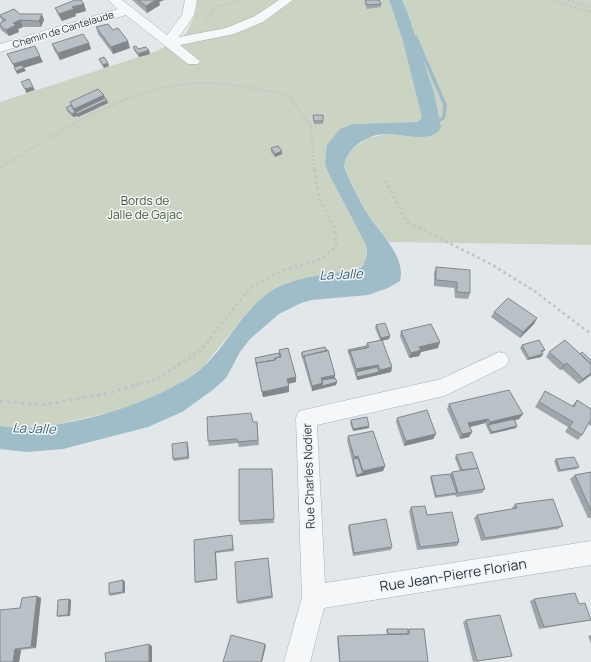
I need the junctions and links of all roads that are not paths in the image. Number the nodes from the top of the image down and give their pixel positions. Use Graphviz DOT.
graph roads {
  1 [pos="114,0"];
  2 [pos="191,0"];
  3 [pos="287,0"];
  4 [pos="126,11"];
  5 [pos="168,43"];
  6 [pos="0,48"];
  7 [pos="193,61"];
  8 [pos="499,360"];
  9 [pos="591,553"];
  10 [pos="314,597"];
  11 [pos="297,662"];
  1 -- 4 [label="street, Chemin de Cantelaude"];
  2 -- 5 [label="street"];
  3 -- 5 [label="street"];
  4 -- 5 [label="street, Chemin de Cantelaude"];
  4 -- 6 [label="street, Chemin de Cantelaude"];
  5 -- 7 [label="street, Chemin de Cantelaude"];
  8 -- 10 [label="street, Rue Charles Nodier"];
  9 -- 10 [label="street, Rue Jean-Pierre Florian"];
  10 -- 11 [label="street, Rue Charles Nodier"];
}
